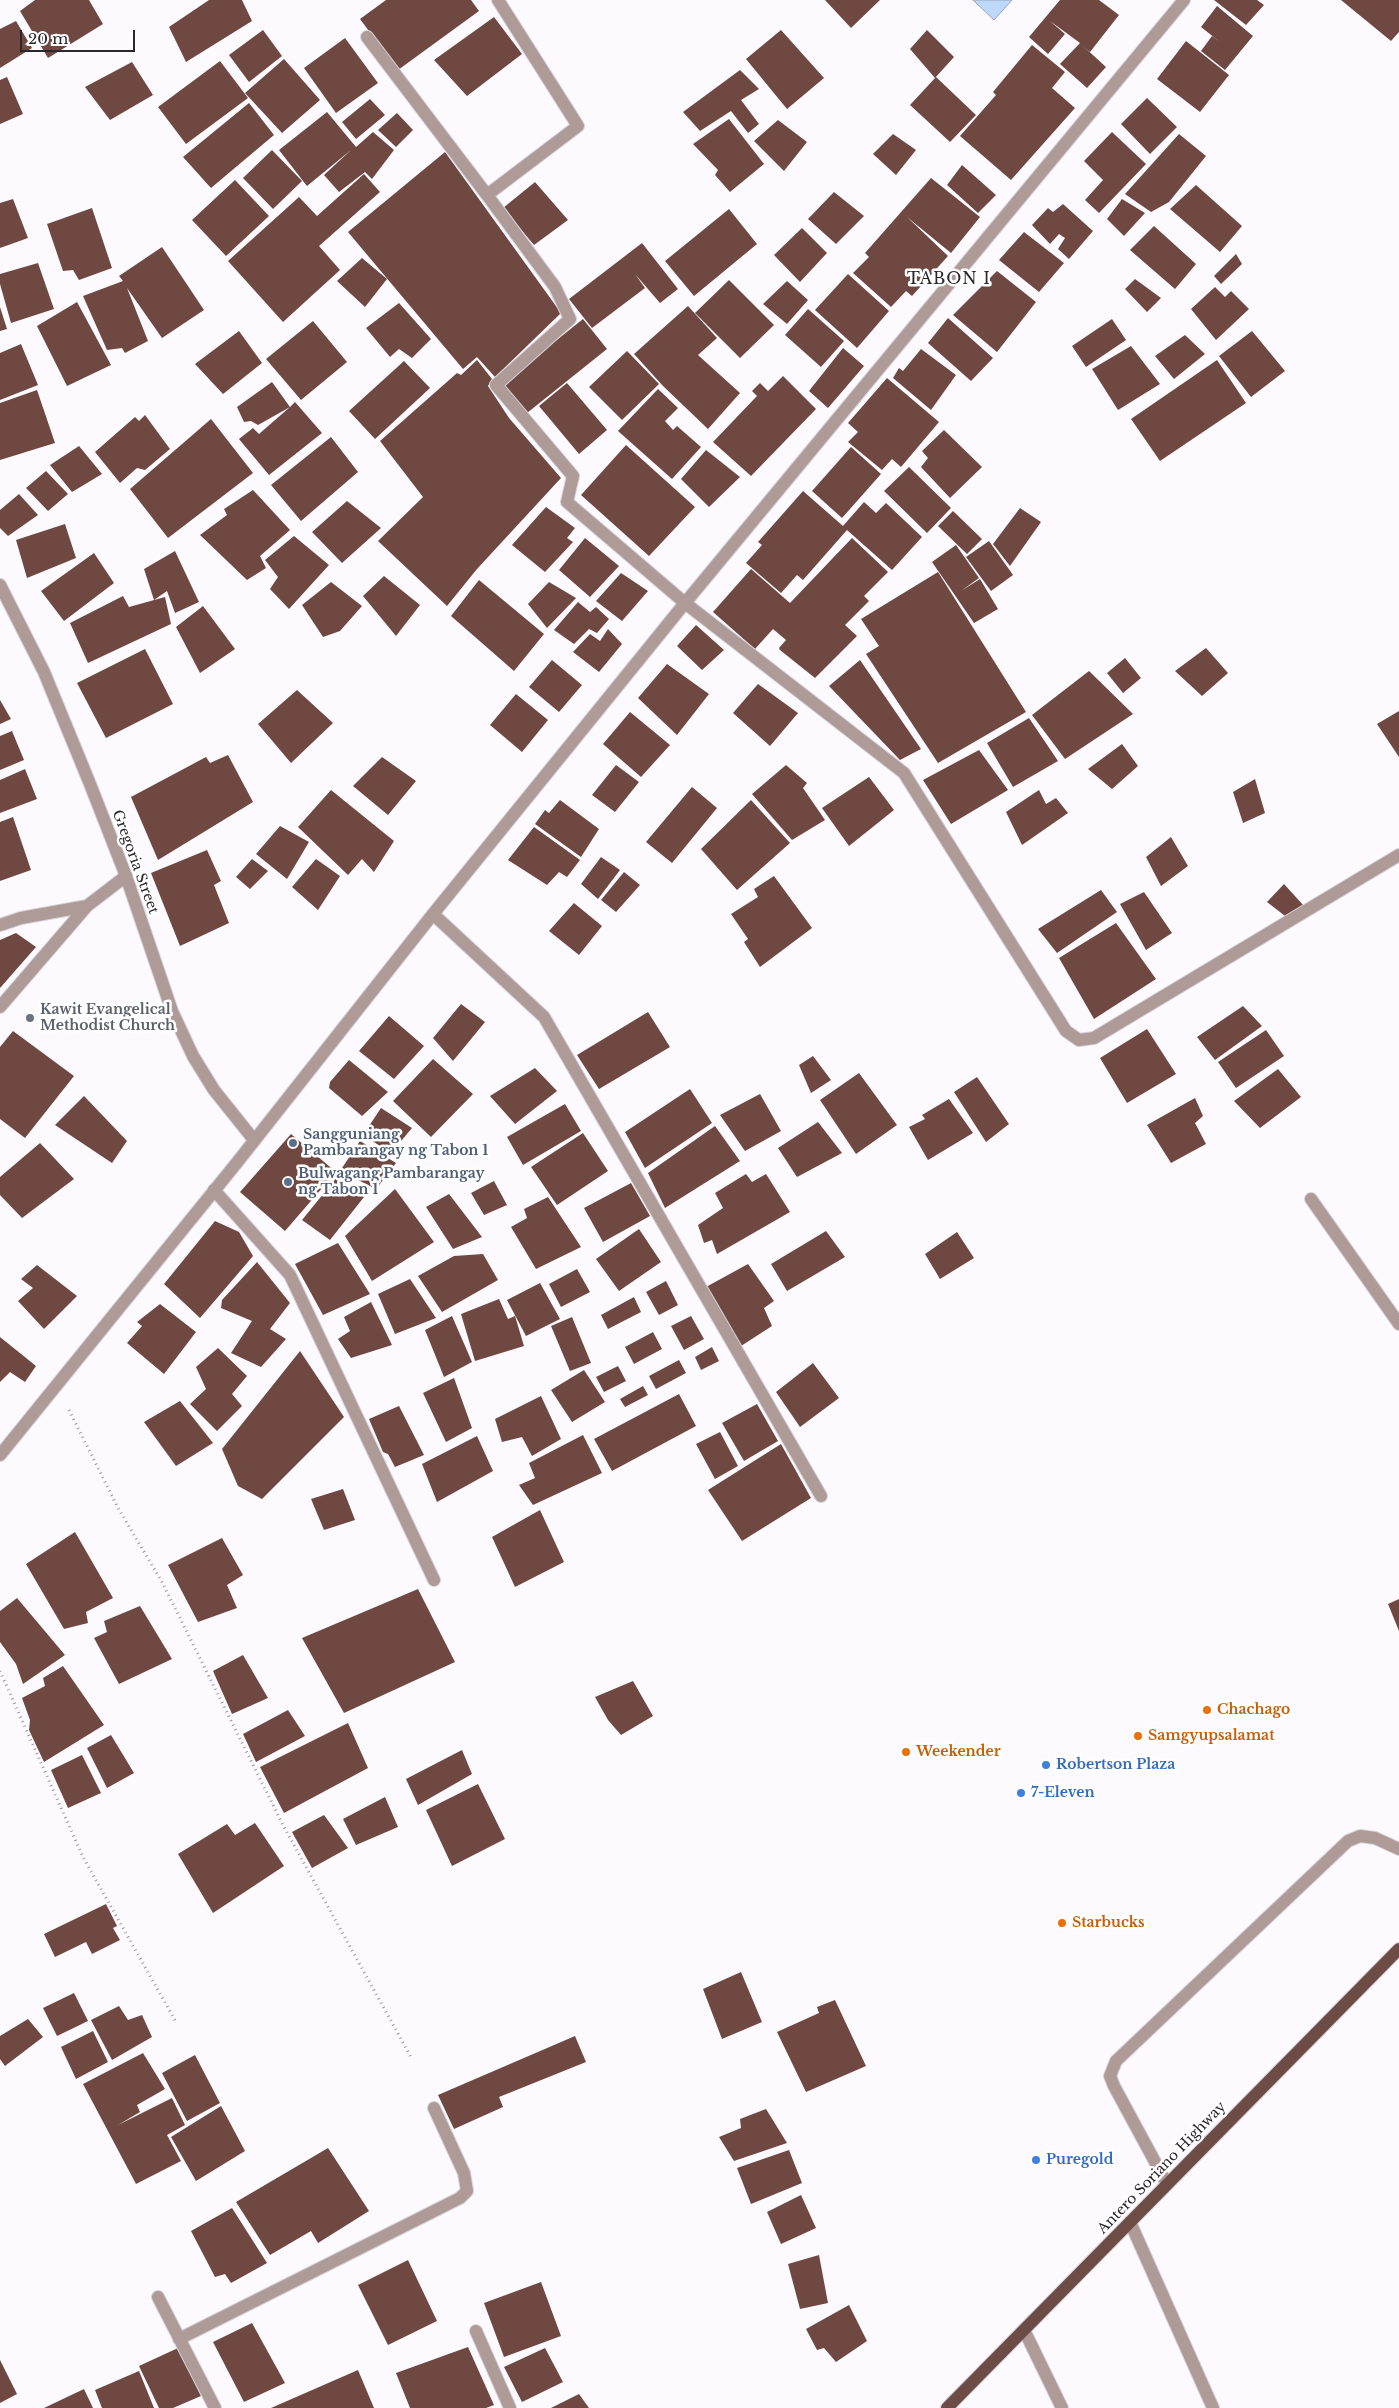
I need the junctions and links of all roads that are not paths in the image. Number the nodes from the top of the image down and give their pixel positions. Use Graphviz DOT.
graph roads {
  1 [pos="498,0"];
  2 [pos="1184,0"];
  3 [pos="367,38"];
  4 [pos="487,195"];
  5 [pos="0,585"];
  6 [pos="685,603"];
  7 [pos="1399,855"];
  8 [pos="126,876"];
  9 [pos="87,906"];
  10 [pos="433,914"];
  11 [pos="0,925"];
  12 [pos="0,1007"];
  13 [pos="254,1140"];
  14 [pos="214,1190"];
  15 [pos="1311,1200"];
  16 [pos="1399,1324"];
  17 [pos="0,1454"];
  18 [pos="821,1496"];
  19 [pos="434,1580"];
  20 [pos="1399,1849"];
  21 [pos="1399,1949"];
  22 [pos="434,2108"];
  23 [pos="1167,2184"];
  24 [pos="1130,2222"];
  25 [pos="158,2296"];
  26 [pos="1024,2330"];
  27 [pos="476,2331"];
  28 [pos="179,2339"];
  29 [pos="210,2407"];
  30 [pos="510,2408"];
  31 [pos="947,2408"];
  32 [pos="1062,2408"];
  33 [pos="1213,2408"];
  1 -- 4 [label="street"];
  2 -- 6 [label="street"];
  3 -- 4 [label="street"];
  4 -- 6 [label="street"];
  5 -- 8 [label="street, Gregoria Street"];
  6 -- 7 [label="street"];
  6 -- 10 [label="street"];
  8 -- 9 [label="street"];
  8 -- 13 [label="street, Gregoria Street"];
  9 -- 11 [label="street"];
  9 -- 12 [label="street"];
  10 -- 13 [label="street"];
  10 -- 18 [label="street"];
  13 -- 14 [label="street"];
  14 -- 17 [label="street"];
  14 -- 19 [label="street"];
  15 -- 16 [label="street"];
  20 -- 23 [label="street"];
  21 -- 23 [label="main road, Antero Soriano Highway"];
  22 -- 28 [label="street"];
  23 -- 24 [label="main road, Antero Soriano Highway"];
  24 -- 26 [label="main road, Antero Soriano Highway"];
  24 -- 33 [label="street"];
  25 -- 28 [label="street"];
  26 -- 31 [label="main road, Antero Soriano Highway"];
  26 -- 32 [label="street"];
  27 -- 30 [label="street"];
  28 -- 29 [label="street"];
}
